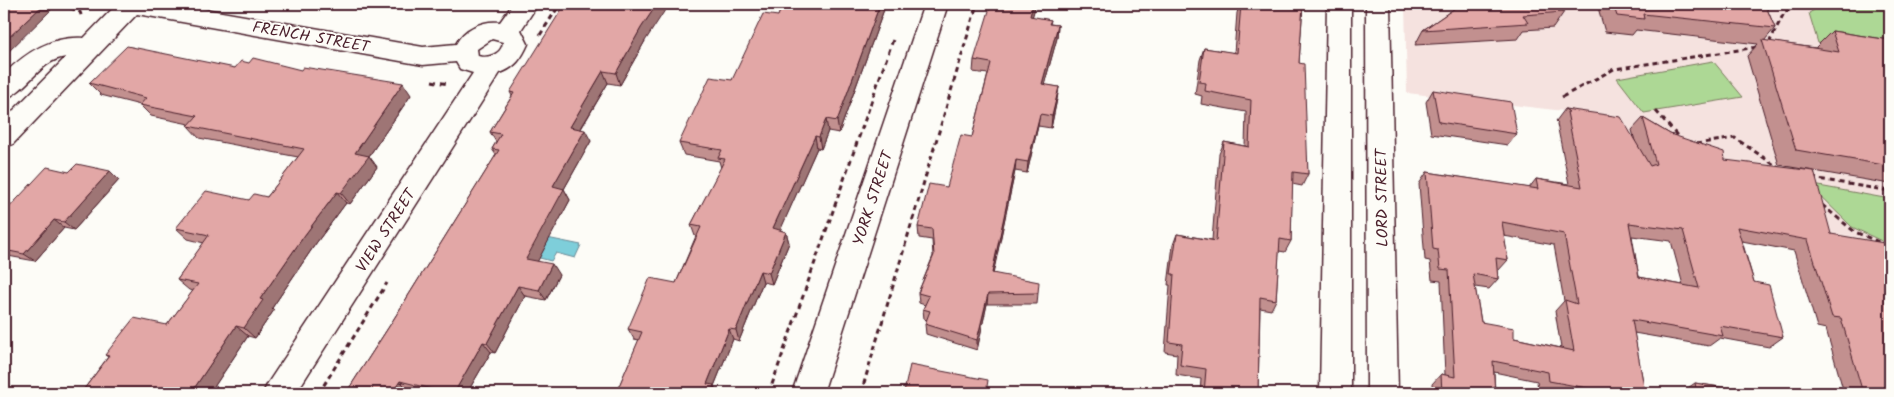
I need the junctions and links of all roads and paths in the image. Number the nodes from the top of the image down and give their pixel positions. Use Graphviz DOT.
graph roads {
  1 [pos="130,4"];
  2 [pos="526,4"];
  3 [pos="936,4"];
  4 [pos="976,4"];
  5 [pos="1340,4"];
  6 [pos="1378,4"];
  7 [pos="1814,4"];
  8 [pos="506,32"];
  9 [pos="896,32"];
  10 [pos="90,48"];
  11 [pos="464,52"];
  12 [pos="491,66"];
  13 [pos="4,89"];
  14 [pos="1562,98"];
  15 [pos="1656,111"];
  16 [pos="4,137"];
  17 [pos="1693,144"];
  18 [pos="1685,145"];
  19 [pos="1782,170"];
  20 [pos="1807,178"];
  21 [pos="1890,190"];
  22 [pos="1818,202"];
  23 [pos="1889,247"];
  24 [pos="279,393"];
  25 [pos="769,393"];
  26 [pos="807,393"];
  27 [pos="861,393"];
  28 [pos="1336,393"];
  29 [pos="1383,393"];
  1 -- 10 [label="street"];
  1 -- 11 [label="street, FRENCH STREET"];
  2 -- 8 [label="street"];
  3 -- 26 [label="street, YORK STREET"];
  4 -- 27 [label="path"];
  5 -- 28 [label="street"];
  6 -- 29 [label="street, LORD STREET"];
  7 -- 14 [label="path"];
  8 -- 11 [label="street"];
  8 -- 12 [label="street"];
  9 -- 25 [label="path"];
  10 -- 13 [label="street"];
  10 -- 16 [label="street"];
  11 -- 12 [label="street"];
  12 -- 24 [label="street, VIEW STREET"];
  15 -- 18 [label="path"];
  17 -- 19 [label="path"];
  20 -- 21 [label="path"];
  22 -- 23 [label="path"];
}
